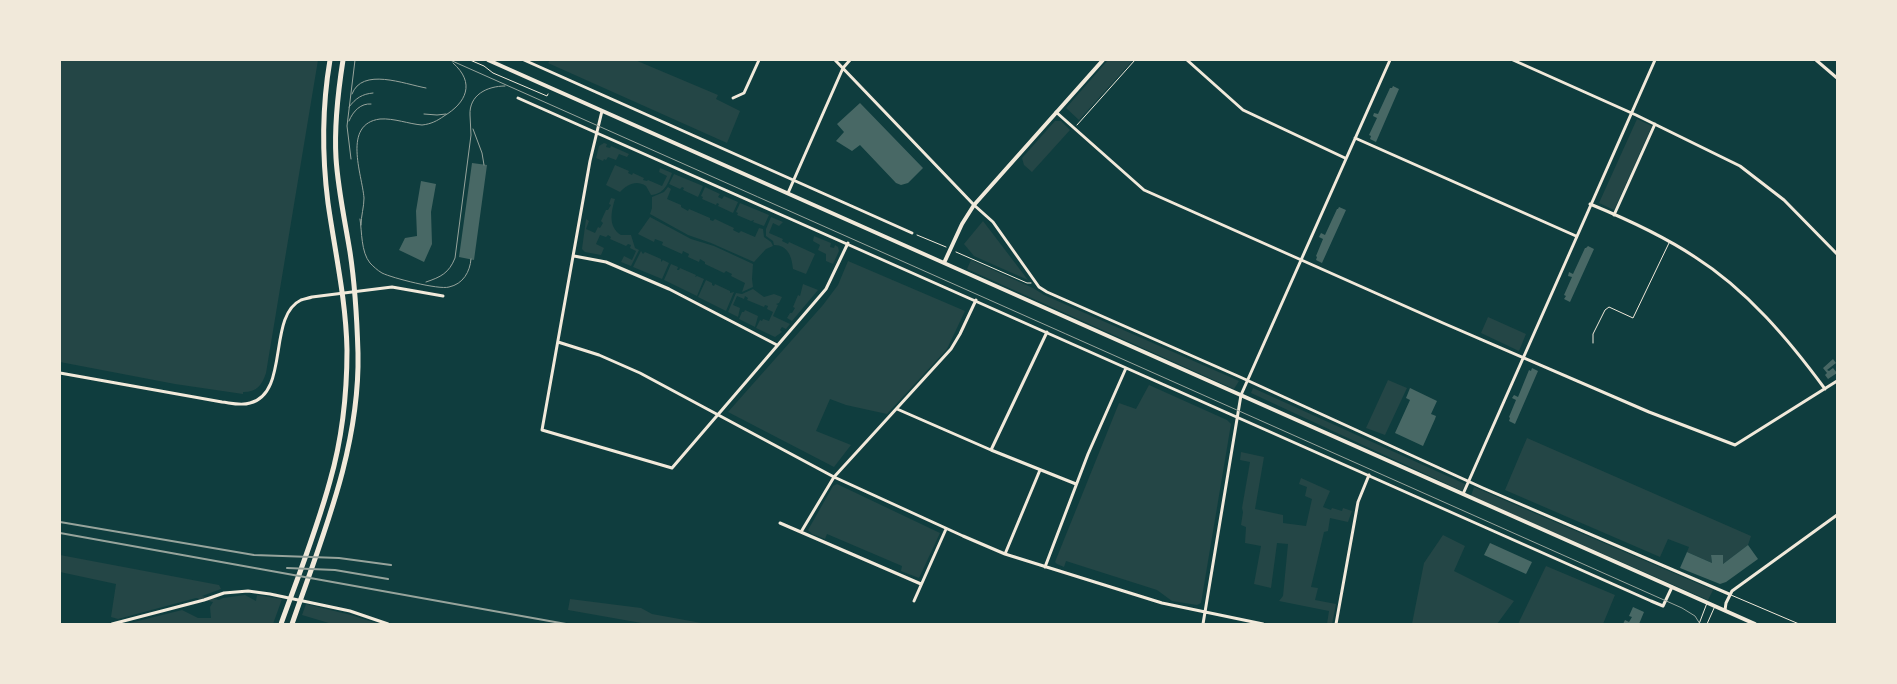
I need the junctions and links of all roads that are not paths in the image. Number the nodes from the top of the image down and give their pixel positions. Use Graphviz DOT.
graph roads {
  1 [pos="330,60"];
  2 [pos="343,60"];
  3 [pos="488,60"];
  4 [pos="524,60"];
  5 [pos="759,60"];
  6 [pos="835,60"];
  7 [pos="850,60"];
  8 [pos="1103,60"];
  9 [pos="1187,60"];
  10 [pos="1390,60"];
  11 [pos="1513,60"];
  12 [pos="1655,60"];
  13 [pos="1816,60"];
  14 [pos="843,68"];
  15 [pos="1837,78"];
  16 [pos="518,98"];
  17 [pos="733,98"];
  18 [pos="602,111"];
  19 [pos="1056,112"];
  20 [pos="1631,113"];
  21 [pos="1655,124"];
  22 [pos="596,131"];
  23 [pos="1355,138"];
  24 [pos="1345,158"];
  25 [pos="794,180"];
  26 [pos="788,193"];
  27 [pos="1590,204"];
  28 [pos="974,205"];
  29 [pos="1614,215"];
  30 [pos="912,233"];
  31 [pos="1576,236"];
  32 [pos="1670,242"];
  33 [pos="848,243"];
  34 [pos="1837,254"];
  35 [pos="574,256"];
  36 [pos="1300,259"];
  37 [pos="944,263"];
  38 [pos="355,291"];
  39 [pos="342,293"];
  40 [pos="443,296"];
  41 [pos="976,300"];
  42 [pos="1047,332"];
  43 [pos="558,342"];
  44 [pos="1593,343"];
  45 [pos="777,345"];
  46 [pos="1522,357"];
  47 [pos="1126,368"];
  48 [pos="60,374"];
  49 [pos="1246,381"];
  50 [pos="1837,381"];
  51 [pos="1825,389"];
  52 [pos="1241,395"];
  53 [pos="897,409"];
  54 [pos="718,414"];
  55 [pos="1238,418"];
  56 [pos="991,450"];
  57 [pos="1040,470"];
  58 [pos="1369,476"];
  59 [pos="834,477"];
  60 [pos="1468,482"];
  61 [pos="1076,484"];
  62 [pos="1463,494"];
  63 [pos="1837,515"];
  64 [pos="780,524"];
  65 [pos="946,528"];
  66 [pos="801,532"];
  67 [pos="1005,554"];
  68 [pos="1045,567"];
  69 [pos="921,584"];
  70 [pos="1672,587"];
  71 [pos="1729,594"];
  72 [pos="914,601"];
  73 [pos="1708,603"];
  74 [pos="1715,606"];
  75 [pos="1725,610"];
  76 [pos="1205,613"];
  77 [pos="112,624"];
  78 [pos="281,624"];
  79 [pos="292,624"];
  80 [pos="388,624"];
  81 [pos="1203,624"];
  82 [pos="1263,624"];
  83 [pos="1336,624"];
  84 [pos="1699,624"];
  85 [pos="1707,624"];
  86 [pos="1755,624"];
  87 [pos="1799,624"];
  1 -- 39 [label="main road"];
  2 -- 38 [label="main road"];
  3 -- 18 [label="street"];
  4 -- 25 [label="street"];
  5 -- 17 [label="street"];
  6 -- 14 [label="street"];
  7 -- 14 [label="street"];
  8 -- 19 [label="street"];
  9 -- 24 [label="street"];
  10 -- 23 [label="street"];
  11 -- 20 [label="street"];
  12 -- 20 [label="street"];
  13 -- 15 [label="street"];
  14 -- 25 [label="street"];
  14 -- 28 [label="street"];
  16 -- 22 [label="street"];
  18 -- 22 [label="street"];
  18 -- 26 [label="street"];
  19 -- 28 [label="street"];
  19 -- 36 [label="street"];
  20 -- 21 [label="street"];
  20 -- 27 [label="street"];
  21 -- 29 [label="street"];
  21 -- 34 [label="street"];
  22 -- 33 [label="street"];
  22 -- 35 [label="street"];
  23 -- 24 [label="street"];
  23 -- 31 [label="street"];
  24 -- 36 [label="street"];
  25 -- 26 [label="street"];
  25 -- 30 [label="street"];
  26 -- 37 [label="street"];
  27 -- 29 [label="street"];
  27 -- 31 [label="street"];
  28 -- 37 [label="street"];
  28 -- 49 [label="street"];
  29 -- 32 [label="street"];
  31 -- 46 [label="street"];
  32 -- 44 [label="lane"];
  32 -- 51 [label="street"];
  33 -- 41 [label="street"];
  33 -- 45 [label="street"];
  35 -- 43 [label="street"];
  35 -- 45 [label="street"];
  36 -- 46 [label="street"];
  36 -- 49 [label="street"];
  37 -- 52 [label="street"];
  38 -- 39 [label="street"];
  38 -- 40 [label="street"];
  38 -- 79 [label="main road"];
  39 -- 48 [label="street"];
  39 -- 78 [label="main road"];
  41 -- 42 [label="street"];
  41 -- 53 [label="street"];
  42 -- 47 [label="street"];
  42 -- 56 [label="street"];
  43 -- 54 [label="street"];
  43 -- 54 [label="street"];
  45 -- 54 [label="street"];
  46 -- 51 [label="street"];
  46 -- 60 [label="street"];
  47 -- 55 [label="street"];
  47 -- 61 [label="street"];
  49 -- 52 [label="street"];
  49 -- 60 [label="street"];
  50 -- 51 [label="street"];
  52 -- 55 [label="street"];
  52 -- 62 [label="street"];
  53 -- 56 [label="street"];
  53 -- 59 [label="street"];
  54 -- 59 [label="street"];
  55 -- 58 [label="street"];
  55 -- 76 [label="street"];
  56 -- 57 [label="street"];
  57 -- 61 [label="street"];
  57 -- 67 [label="street"];
  58 -- 70 [label="street"];
  58 -- 83 [label="street"];
  59 -- 65 [label="street"];
  59 -- 66 [label="street"];
  60 -- 62 [label="street"];
  60 -- 71 [label="street"];
  61 -- 68 [label="street"];
  62 -- 70 [label="street"];
  63 -- 71 [label="street"];
  64 -- 66 [label="street"];
  65 -- 67 [label="street"];
  65 -- 69 [label="street"];
  66 -- 69 [label="street"];
  67 -- 68 [label="street"];
  68 -- 76 [label="street"];
  69 -- 72 [label="street"];
  70 -- 73 [label="street"];
  71 -- 75 [label="street"];
  71 -- 87 [label="lane"];
  73 -- 74 [label="street"];
  73 -- 84 [label="lane"];
  74 -- 75 [label="street"];
  74 -- 85 [label="lane"];
  75 -- 86 [label="street"];
  76 -- 81 [label="street"];
  76 -- 82 [label="street"];
  77 -- 80 [label="street"];
}
